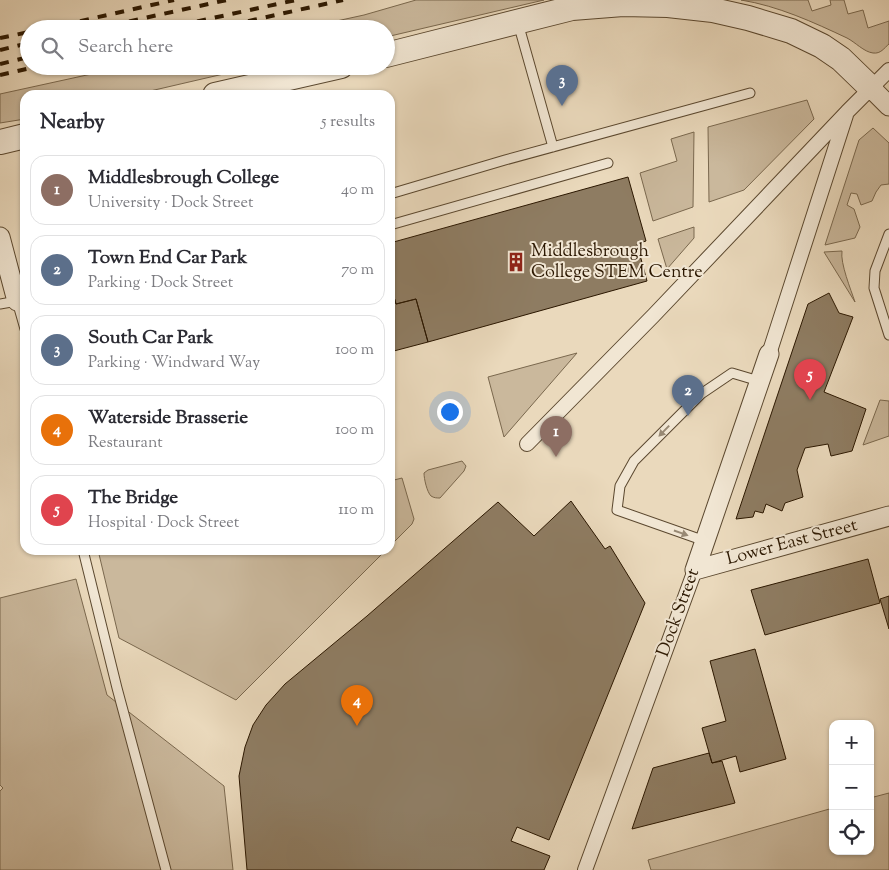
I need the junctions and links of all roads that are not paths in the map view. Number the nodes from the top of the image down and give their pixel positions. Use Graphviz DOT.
graph roads {
  1 [pos="669,2"];
  2 [pos="518,22"];
  3 [pos="395,53"];
  4 [pos="889,70"];
  5 [pos="302,75"];
  6 [pos="871,88"];
  7 [pos="237,90"];
  8 [pos="750,93"];
  9 [pos="889,106"];
  10 [pos="847,112"];
  11 [pos="20,137"];
  12 [pos="0,142"];
  13 [pos="553,147"];
  14 [pos="608,163"];
  15 [pos="395,193"];
  16 [pos="395,224"];
  17 [pos="889,235"];
  18 [pos="0,237"];
  19 [pos="14,301"];
  20 [pos="20,316"];
  21 [pos="889,335"];
  22 [pos="769,354"];
  23 [pos="759,381"];
  24 [pos="527,444"];
  25 [pos="889,516"];
  26 [pos="705,541"];
  27 [pos="84,555"];
  28 [pos="695,570"];
  29 [pos="166,870"];
  30 [pos="585,870"];
  1 -- 2 [label="street"];
  1 -- 6 [label="street"];
  2 -- 3 [label="street"];
  2 -- 13 [label="lane"];
  4 -- 6 [label="street"];
  5 -- 7 [label="street"];
  6 -- 9 [label="street"];
  6 -- 10 [label="street"];
  8 -- 13 [label="lane"];
  10 -- 22 [label="street"];
  10 -- 24 [label="street"];
  11 -- 12 [label="street"];
  13 -- 15 [label="lane"];
  14 -- 16 [label="lane"];
  17 -- 21 [label="lane"];
  18 -- 19 [label="street"];
  19 -- 20 [label="lane"];
  22 -- 23 [label="street, Dock Street"];
  23 -- 26 [label="street, Dock Street"];
  23 -- 26 [label="lane, one-way"];
  25 -- 28 [label="street, Lower East Street"];
  26 -- 28 [label="street, Dock Street"];
  27 -- 29 [label="lane"];
  28 -- 30 [label="street, Dock Street"];
}
